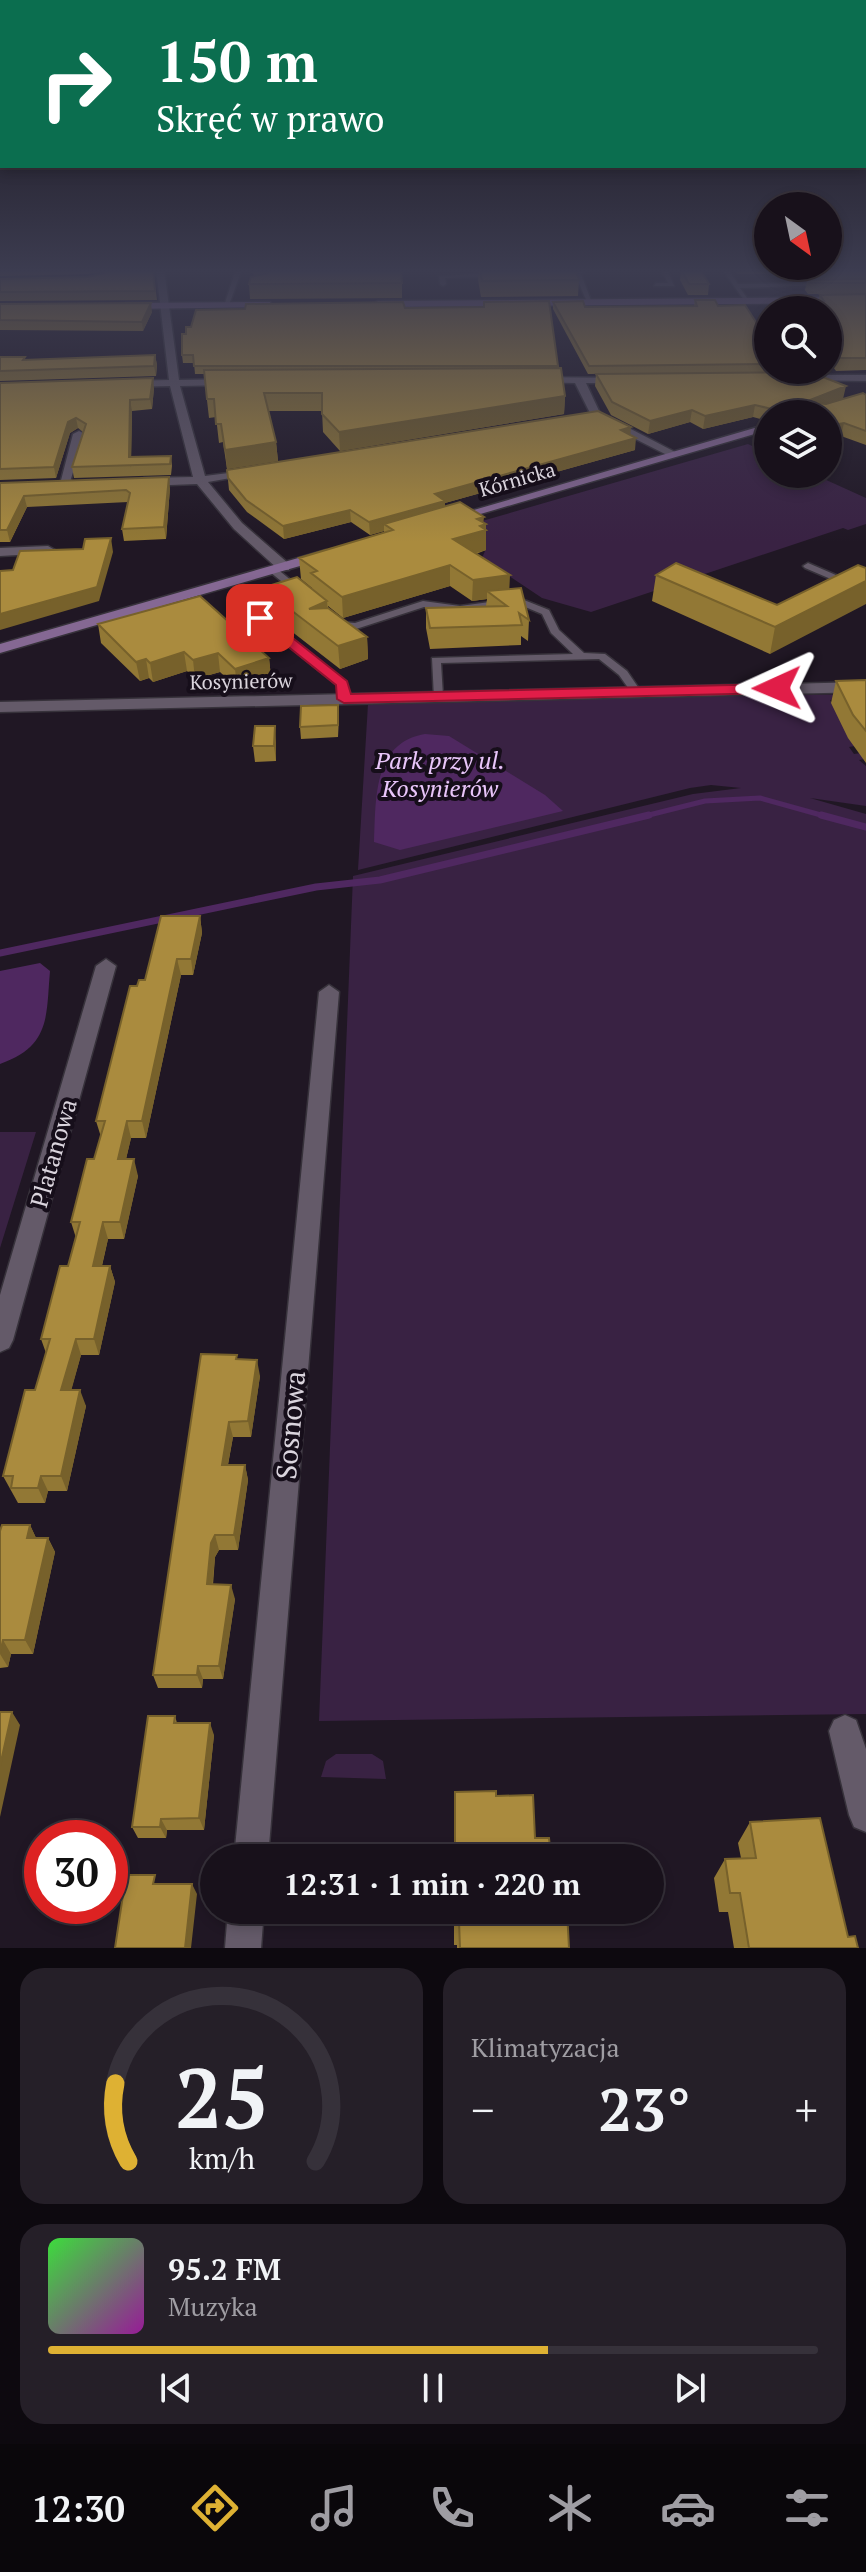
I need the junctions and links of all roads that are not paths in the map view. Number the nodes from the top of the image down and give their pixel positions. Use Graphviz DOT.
graph roads {
  1 [pos="172,360"];
  2 [pos="842,378"];
  3 [pos="866,378"];
  4 [pos="523,380"];
  5 [pos="579,380"];
  6 [pos="627,380"];
  7 [pos="174,382"];
  8 [pos="238,382"];
  9 [pos="122,384"];
  10 [pos="596,415"];
  11 [pos="583,418"];
  12 [pos="754,431"];
  13 [pos="79,434"];
  14 [pos="673,454"];
  15 [pos="261,470"];
  16 [pos="200,480"];
  17 [pos="124,483"];
  18 [pos="78,484"];
  19 [pos="47,485"];
  20 [pos="63,485"];
  21 [pos="436,523"];
  22 [pos="345,549"];
  23 [pos="67,550"];
  24 [pos="0,552"];
  25 [pos="808,566"];
  26 [pos="278,568"];
  27 [pos="866,591"];
  28 [pos="309,599"];
  29 [pos="330,616"];
  30 [pos="260,618"];
  31 [pos="0,649"];
  32 [pos="581,656"];
  33 [pos="866,687"];
  34 [pos="635,690"];
  35 [pos="438,696"];
  36 [pos="344,699"];
  37 [pos="0,707"];
  38 [pos="106,966"];
  39 [pos="329,992"];
  40 [pos="0,1340"];
  41 [pos="845,1731"];
  42 [pos="866,1815"];
  43 [pos="252,1844"];
  44 [pos="245,1924"];
  45 [pos="243,1948"];
  1 -- 7 [label="street"];
  2 -- 3 [label="street"];
  4 -- 5 [label="street"];
  5 -- 6 [label="street"];
  5 -- 10 [label="street"];
  7 -- 8 [label="street"];
  7 -- 9 [label="street"];
  7 -- 16 [label="street"];
  10 -- 11 [label="street"];
  10 -- 14 [label="street"];
  12 -- 14 [label="street, Kórnicka"];
  13 -- 20 [label="street"];
  14 -- 21 [label="street, Kórnicka"];
  15 -- 16 [label="street"];
  16 -- 17 [label="street"];
  16 -- 26 [label="street"];
  18 -- 20 [label="street"];
  19 -- 20 [label="street"];
  22 -- 26 [label="street"];
  23 -- 24 [label="street"];
  25 -- 27 [label="lane"];
  26 -- 28 [label="lane"];
  26 -- 31 [label="street"];
  29 -- 32 [label="lane"];
  30 -- 36 [label="lane"];
  32 -- 34 [label="lane"];
  32 -- 35 [label="lane"];
  33 -- 34 [label="street, Kosynierów"];
  34 -- 35 [label="street, Kosynierów"];
  35 -- 36 [label="street, Kosynierów"];
  36 -- 37 [label="street, Kosynierów"];
  38 -- 40 [label="street, Platanowa"];
  39 -- 43 [label="street, Sosnowa"];
  41 -- 42 [label="street"];
  44 -- 45 [label="street"];
}
